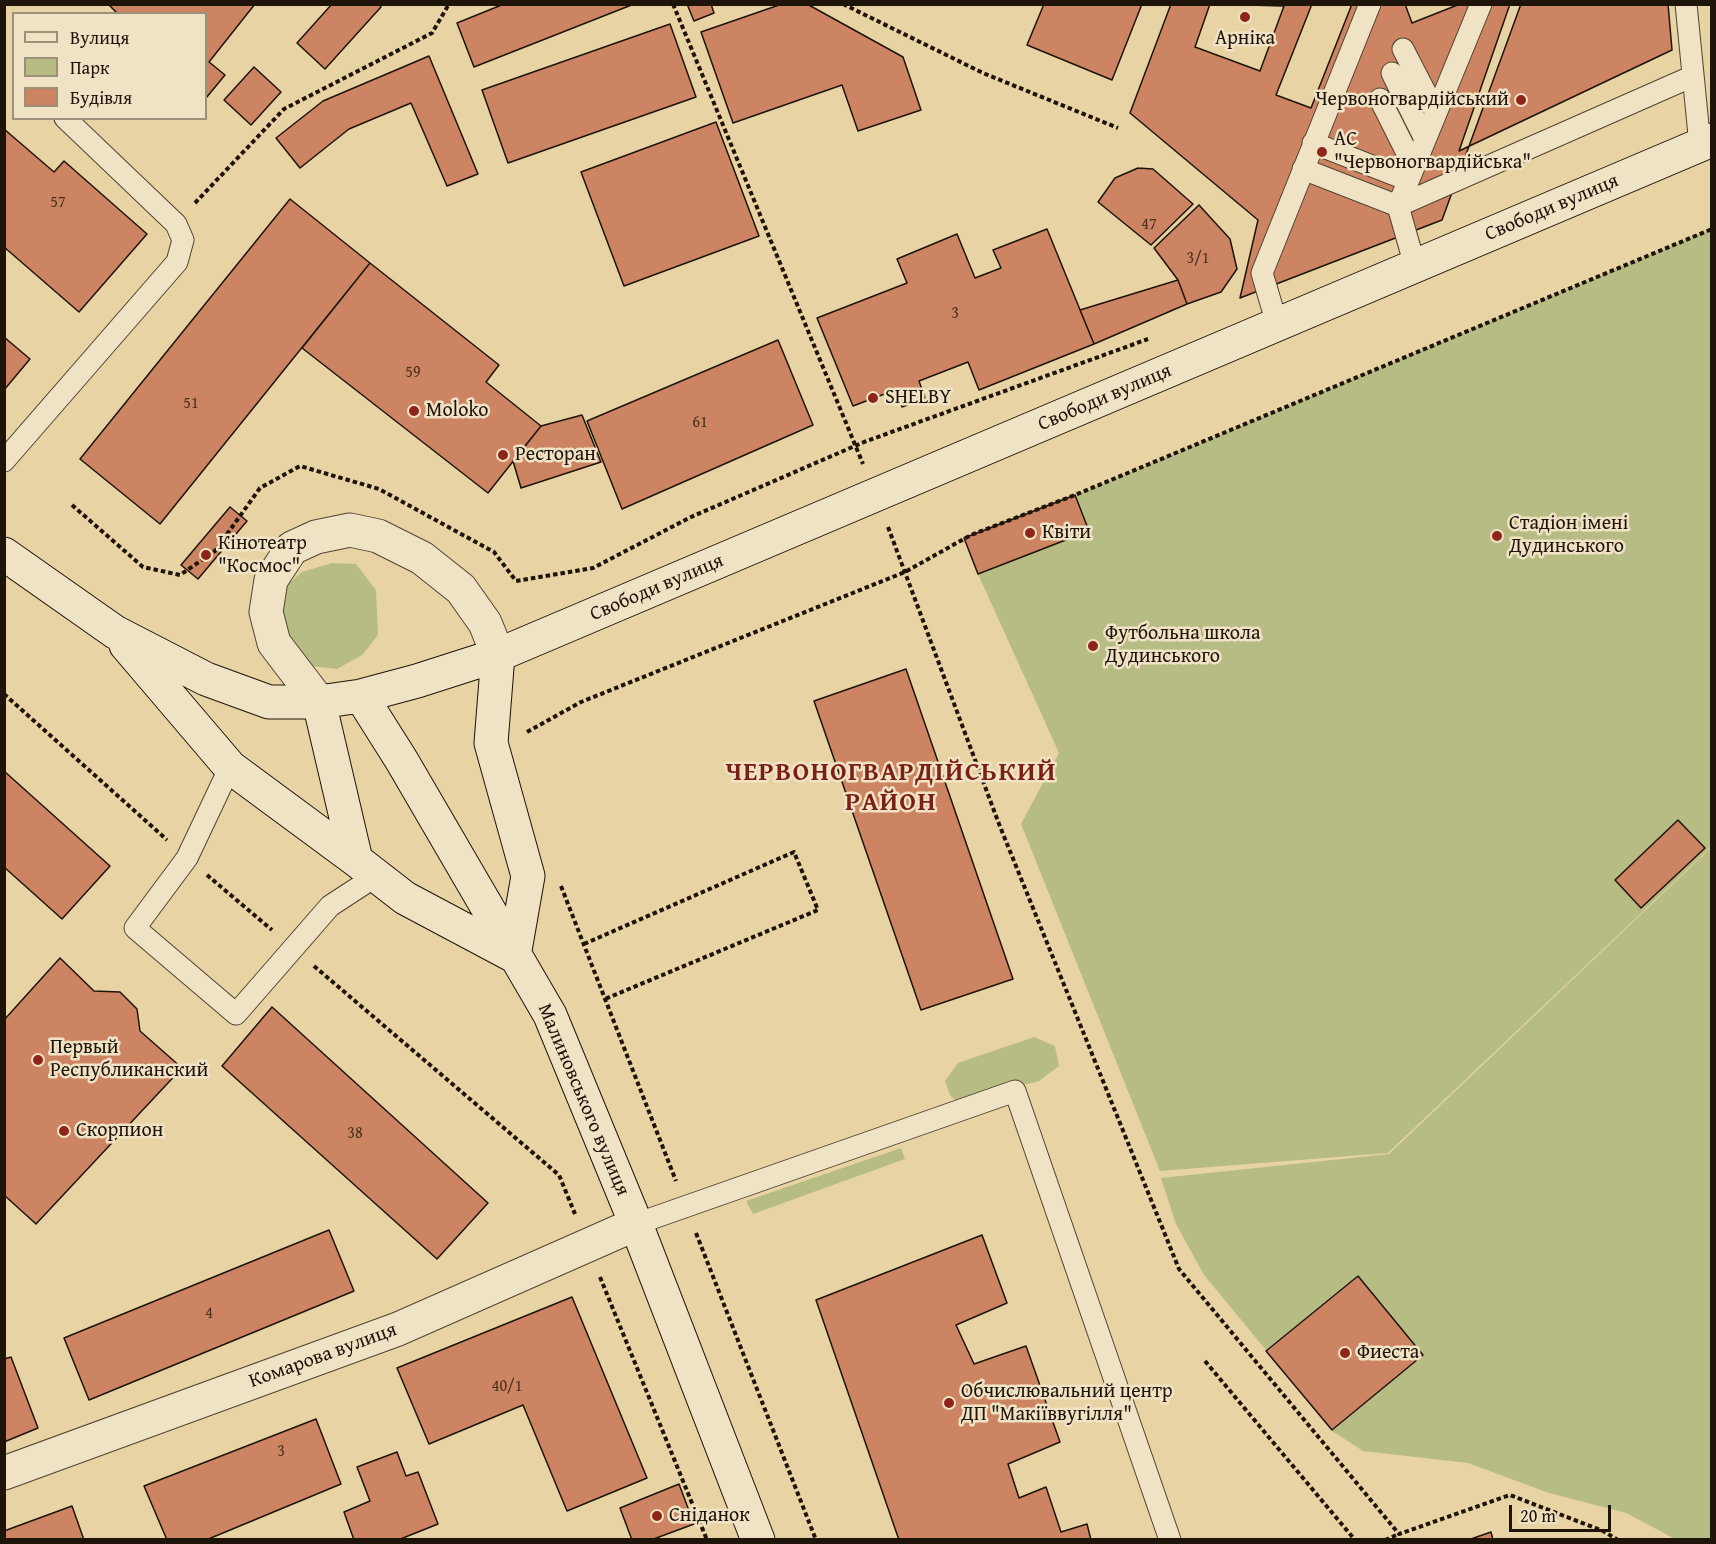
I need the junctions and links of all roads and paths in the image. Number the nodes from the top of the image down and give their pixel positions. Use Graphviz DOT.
graph roads {
  1 [pos="449,4"];
  2 [pos="674,4"];
  3 [pos="843,4"];
  4 [pos="1370,4"];
  5 [pos="1481,4"];
  6 [pos="1686,4"];
  7 [pos="1403,49"];
  8 [pos="1392,73"];
  9 [pos="1693,76"];
  10 [pos="1380,99"];
  11 [pos="1436,113"];
  12 [pos="67,120"];
  13 [pos="1118,128"];
  14 [pos="1425,139"];
  15 [pos="1706,142"];
  16 [pos="1313,143"];
  17 [pos="1303,168"];
  18 [pos="1411,173"];
  19 [pos="1398,206"];
  20 [pos="176,224"];
  21 [pos="1712,230"];
  22 [pos="1415,266"];
  23 [pos="1277,324"];
  24 [pos="864,442"];
  25 [pos="4,461"];
  26 [pos="875,493"];
  27 [pos="72,505"];
  28 [pos="4,554"];
  29 [pos="905,572"];
  30 [pos="115,632"];
  31 [pos="498,655"];
  32 [pos="4,694"];
  33 [pos="361,696"];
  34 [pos="319,702"];
  35 [pos="520,740"];
  36 [pos="230,767"];
  37 [pos="188,858"];
  38 [pos="366,868"];
  39 [pos="558,878"];
  40 [pos="584,944"];
  41 [pos="293,948"];
  42 [pos="514,956"];
  43 [pos="605,999"];
  44 [pos="678,1186"];
  45 [pos="636,1224"];
  46 [pos="695,1230"];
  47 [pos="588,1245"];
  48 [pos="1205,1361"];
  49 [pos="4,1473"];
  50 [pos="1400,1534"];
  51 [pos="707,1539"];
  52 [pos="758,1539"];
  53 [pos="816,1539"];
  54 [pos="1170,1539"];
  55 [pos="1355,1539"];
  56 [pos="1384,1539"];
  57 [pos="1618,1539"];
  1 -- 20 [label="path"];
  2 -- 26 [label="path"];
  3 -- 13 [label="path"];
  4 -- 16 [label="lane"];
  5 -- 11 [label="lane"];
  6 -- 9 [label="lane"];
  7 -- 11 [label="lane"];
  8 -- 14 [label="lane"];
  9 -- 15 [label="lane"];
  9 -- 19 [label="lane"];
  10 -- 18 [label="lane"];
  11 -- 14 [label="lane"];
  12 -- 20 [label="lane"];
  14 -- 18 [label="lane"];
  15 -- 22 [label="street, Свободи вулиця"];
  16 -- 17 [label="lane"];
  16 -- 18 [label="lane"];
  17 -- 19 [label="lane"];
  17 -- 23 [label="lane"];
  18 -- 19 [label="lane"];
  19 -- 22 [label="lane"];
  20 -- 25 [label="lane"];
  21 -- 29 [label="path"];
  22 -- 23 [label="street, Свободи вулиця"];
  23 -- 26 [label="street, Свободи вулиця"];
  24 -- 27 [label="path"];
  26 -- 29 [label="path"];
  26 -- 31 [label="street, Свободи вулиця"];
  28 -- 30 [label="street"];
  29 -- 35 [label="path"];
  29 -- 50 [label="path"];
  30 -- 34 [label="street"];
  30 -- 36 [label="street"];
  31 -- 33 [label="street"];
  31 -- 34 [label="street"];
  31 -- 42 [label="street"];
  32 -- 37 [label="path"];
  33 -- 34 [label="street"];
  33 -- 42 [label="street, Малиновського вулиця"];
  34 -- 38 [label="street"];
  36 -- 37 [label="lane"];
  36 -- 38 [label="street"];
  37 -- 41 [label="path"];
  37 -- 41 [label="lane"];
  38 -- 41 [label="lane"];
  38 -- 42 [label="street"];
  39 -- 40 [label="path"];
  40 -- 43 [label="path"];
  40 -- 43 [label="path"];
  41 -- 47 [label="path"];
  42 -- 45 [label="street, Малиновського вулиця"];
  43 -- 44 [label="path"];
  45 -- 47 [label="street, Комарова вулиця"];
  45 -- 52 [label="street, Малиновського вулиця"];
  45 -- 54 [label="lane"];
  46 -- 53 [label="path"];
  47 -- 49 [label="street, Комарова вулиця"];
  47 -- 51 [label="path"];
  48 -- 55 [label="path"];
  50 -- 56 [label="path"];
  50 -- 57 [label="path"];
}
